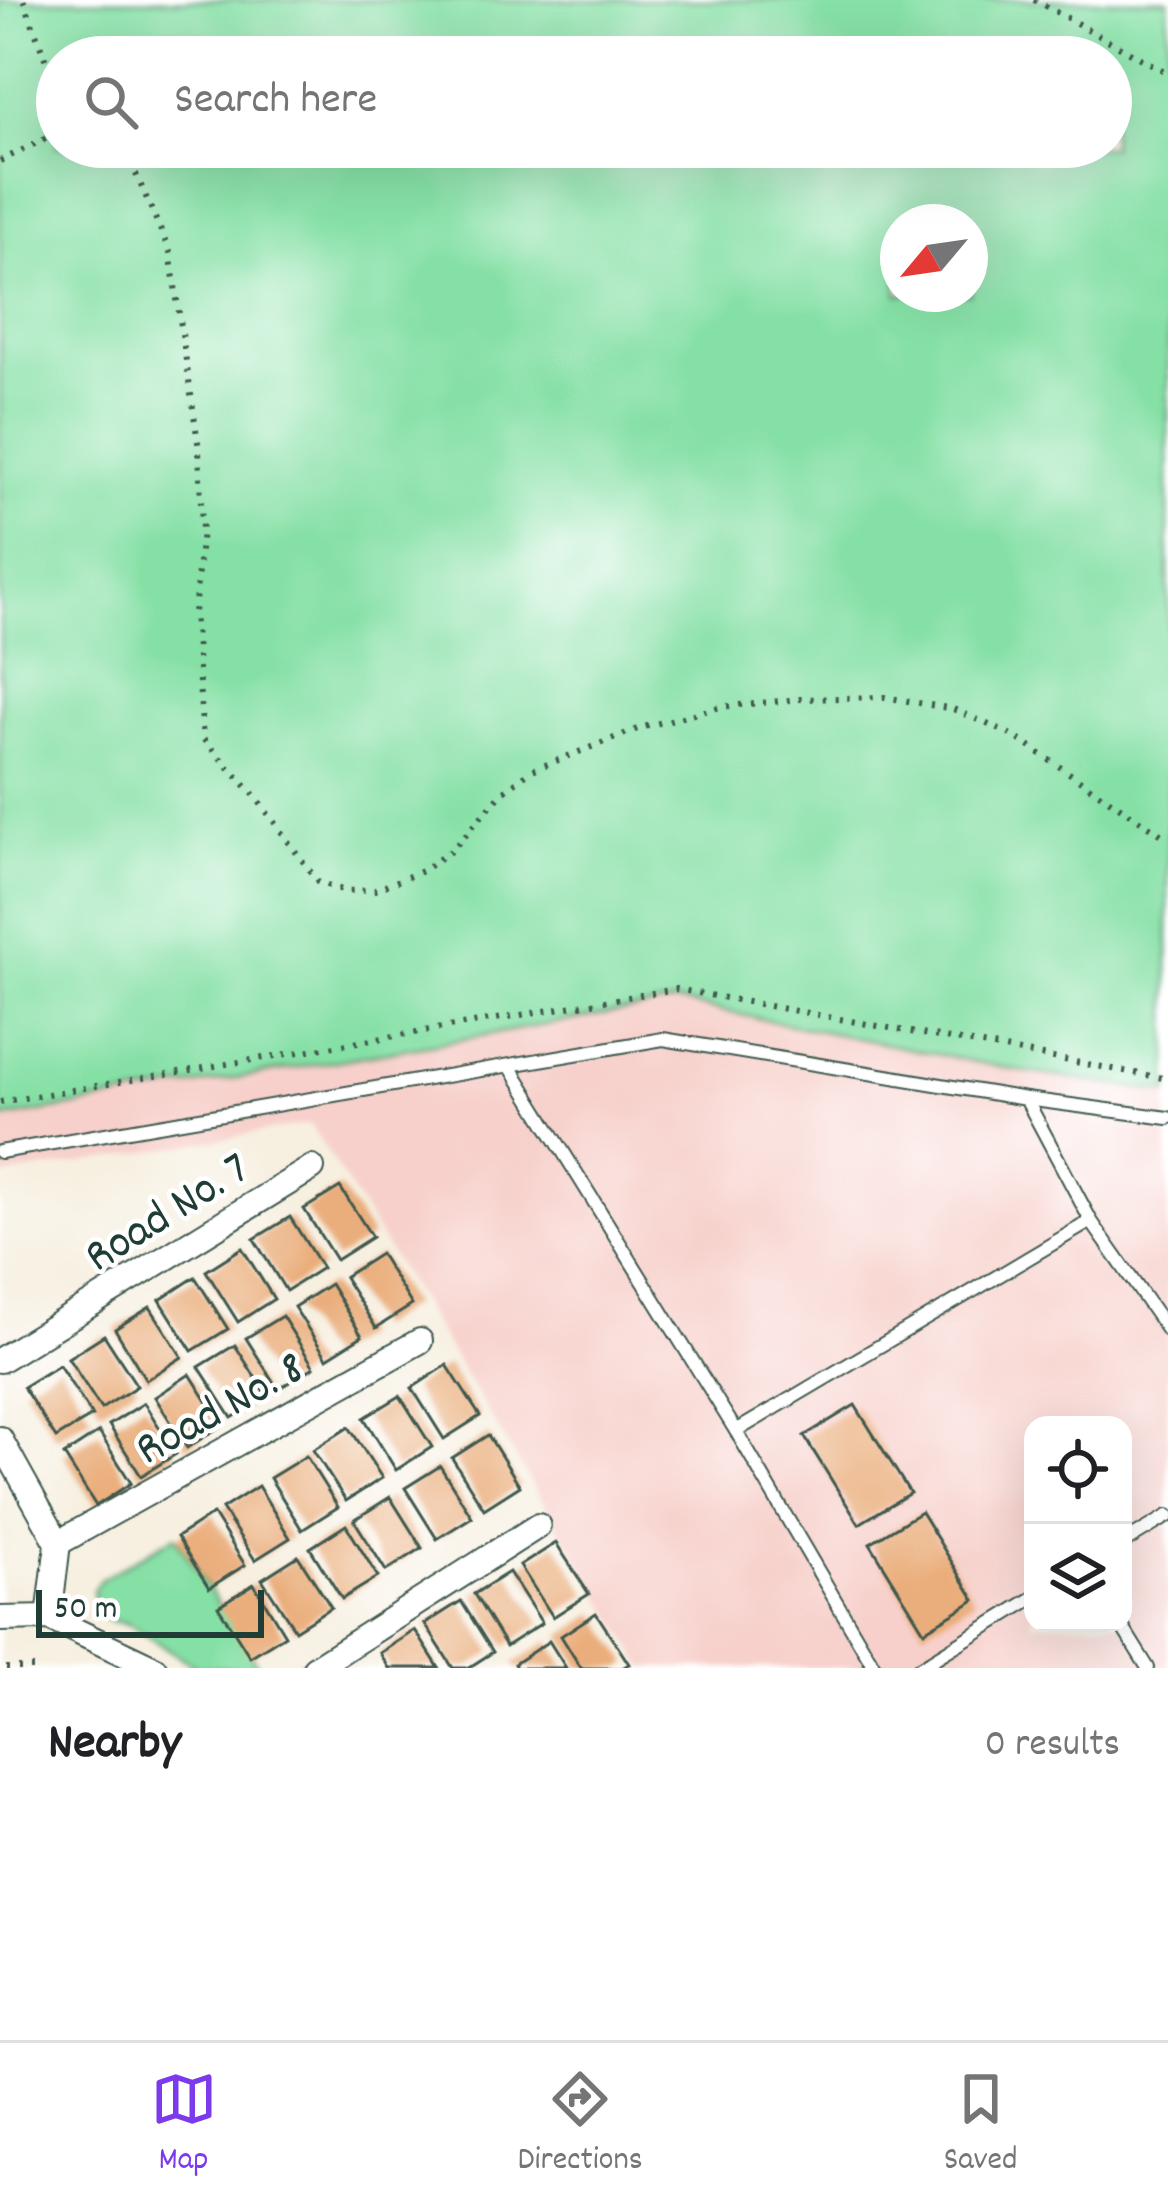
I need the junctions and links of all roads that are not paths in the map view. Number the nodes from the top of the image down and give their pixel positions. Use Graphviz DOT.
graph roads {
  1 [pos="510,1066"];
  2 [pos="1026,1099"];
  3 [pos="1168,1118"];
  4 [pos="0,1152"];
  5 [pos="312,1168"];
  6 [pos="1090,1221"];
  7 [pos="1168,1331"];
  8 [pos="420,1341"];
  9 [pos="0,1360"];
  10 [pos="736,1431"];
  11 [pos="0,1439"];
  12 [pos="1168,1516"];
  13 [pos="538,1526"];
  14 [pos="1132,1538"];
  15 [pos="58,1543"];
  16 [pos="1024,1604"];
  17 [pos="49,1618"];
  18 [pos="0,1619"];
  19 [pos="1126,1632"];
  20 [pos="154,1668"];
  21 [pos="315,1668"];
  22 [pos="875,1668"];
  23 [pos="919,1668"];
  24 [pos="1148,1668"];
  1 -- 2 [label="lane"];
  1 -- 4 [label="lane"];
  1 -- 10 [label="lane"];
  2 -- 3 [label="lane"];
  2 -- 6 [label="lane"];
  5 -- 9 [label="street, Road No. 7"];
  6 -- 7 [label="lane"];
  6 -- 10 [label="lane"];
  8 -- 15 [label="street, Road No. 8"];
  10 -- 22 [label="lane"];
  11 -- 15 [label="street"];
  12 -- 14 [label="lane"];
  13 -- 21 [label="street"];
  15 -- 17 [label="street"];
  16 -- 23 [label="lane"];
  17 -- 18 [label="street"];
  17 -- 20 [label="street"];
  19 -- 24 [label="lane"];
}
